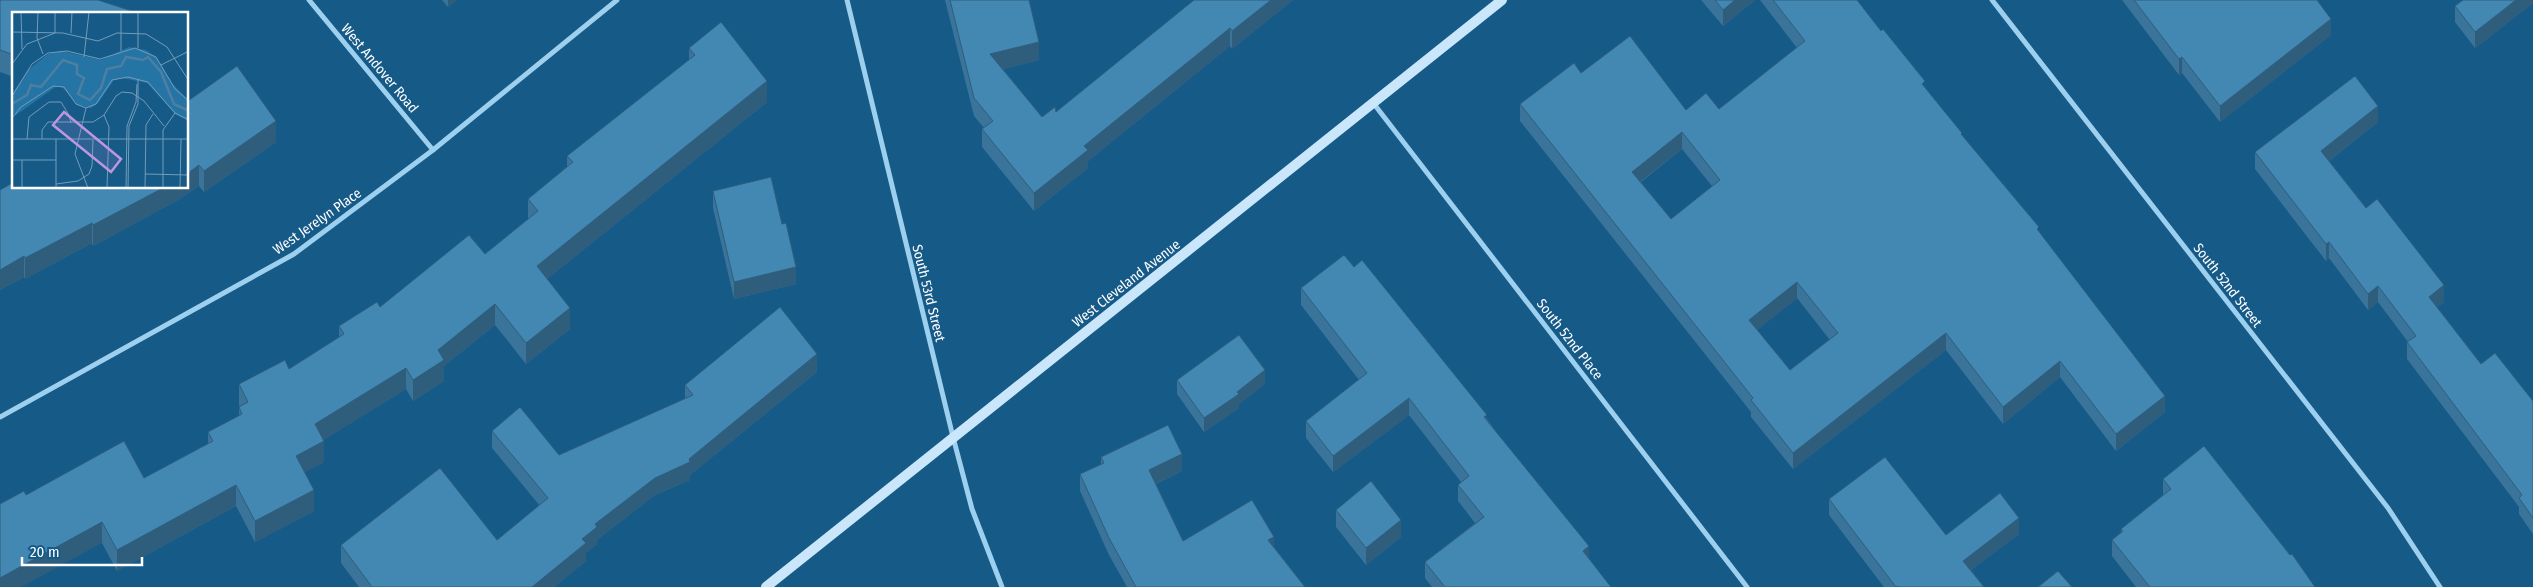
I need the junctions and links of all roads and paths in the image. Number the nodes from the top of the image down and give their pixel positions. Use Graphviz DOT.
graph roads {
  1 [pos="309,0"];
  2 [pos="617,0"];
  3 [pos="847,0"];
  4 [pos="1502,0"];
  5 [pos="1992,0"];
  6 [pos="1374,104"];
  7 [pos="434,150"];
  8 [pos="0,417"];
  9 [pos="953,437"];
  10 [pos="766,587"];
  11 [pos="1002,587"];
  12 [pos="1747,587"];
  13 [pos="2440,587"];
  1 -- 7 [label="street, West Andover Road"];
  2 -- 7 [label="street, West Jerelyn Place"];
  3 -- 9 [label="street, South 53rd Street"];
  4 -- 6 [label="street, West Cleveland Avenue"];
  5 -- 13 [label="street, South 52nd Street"];
  6 -- 9 [label="street, West Cleveland Avenue"];
  6 -- 12 [label="street, South 52nd Place"];
  7 -- 8 [label="street, West Jerelyn Place"];
  9 -- 10 [label="street, West Cleveland Avenue"];
  9 -- 11 [label="street, South 53rd Street"];
}
